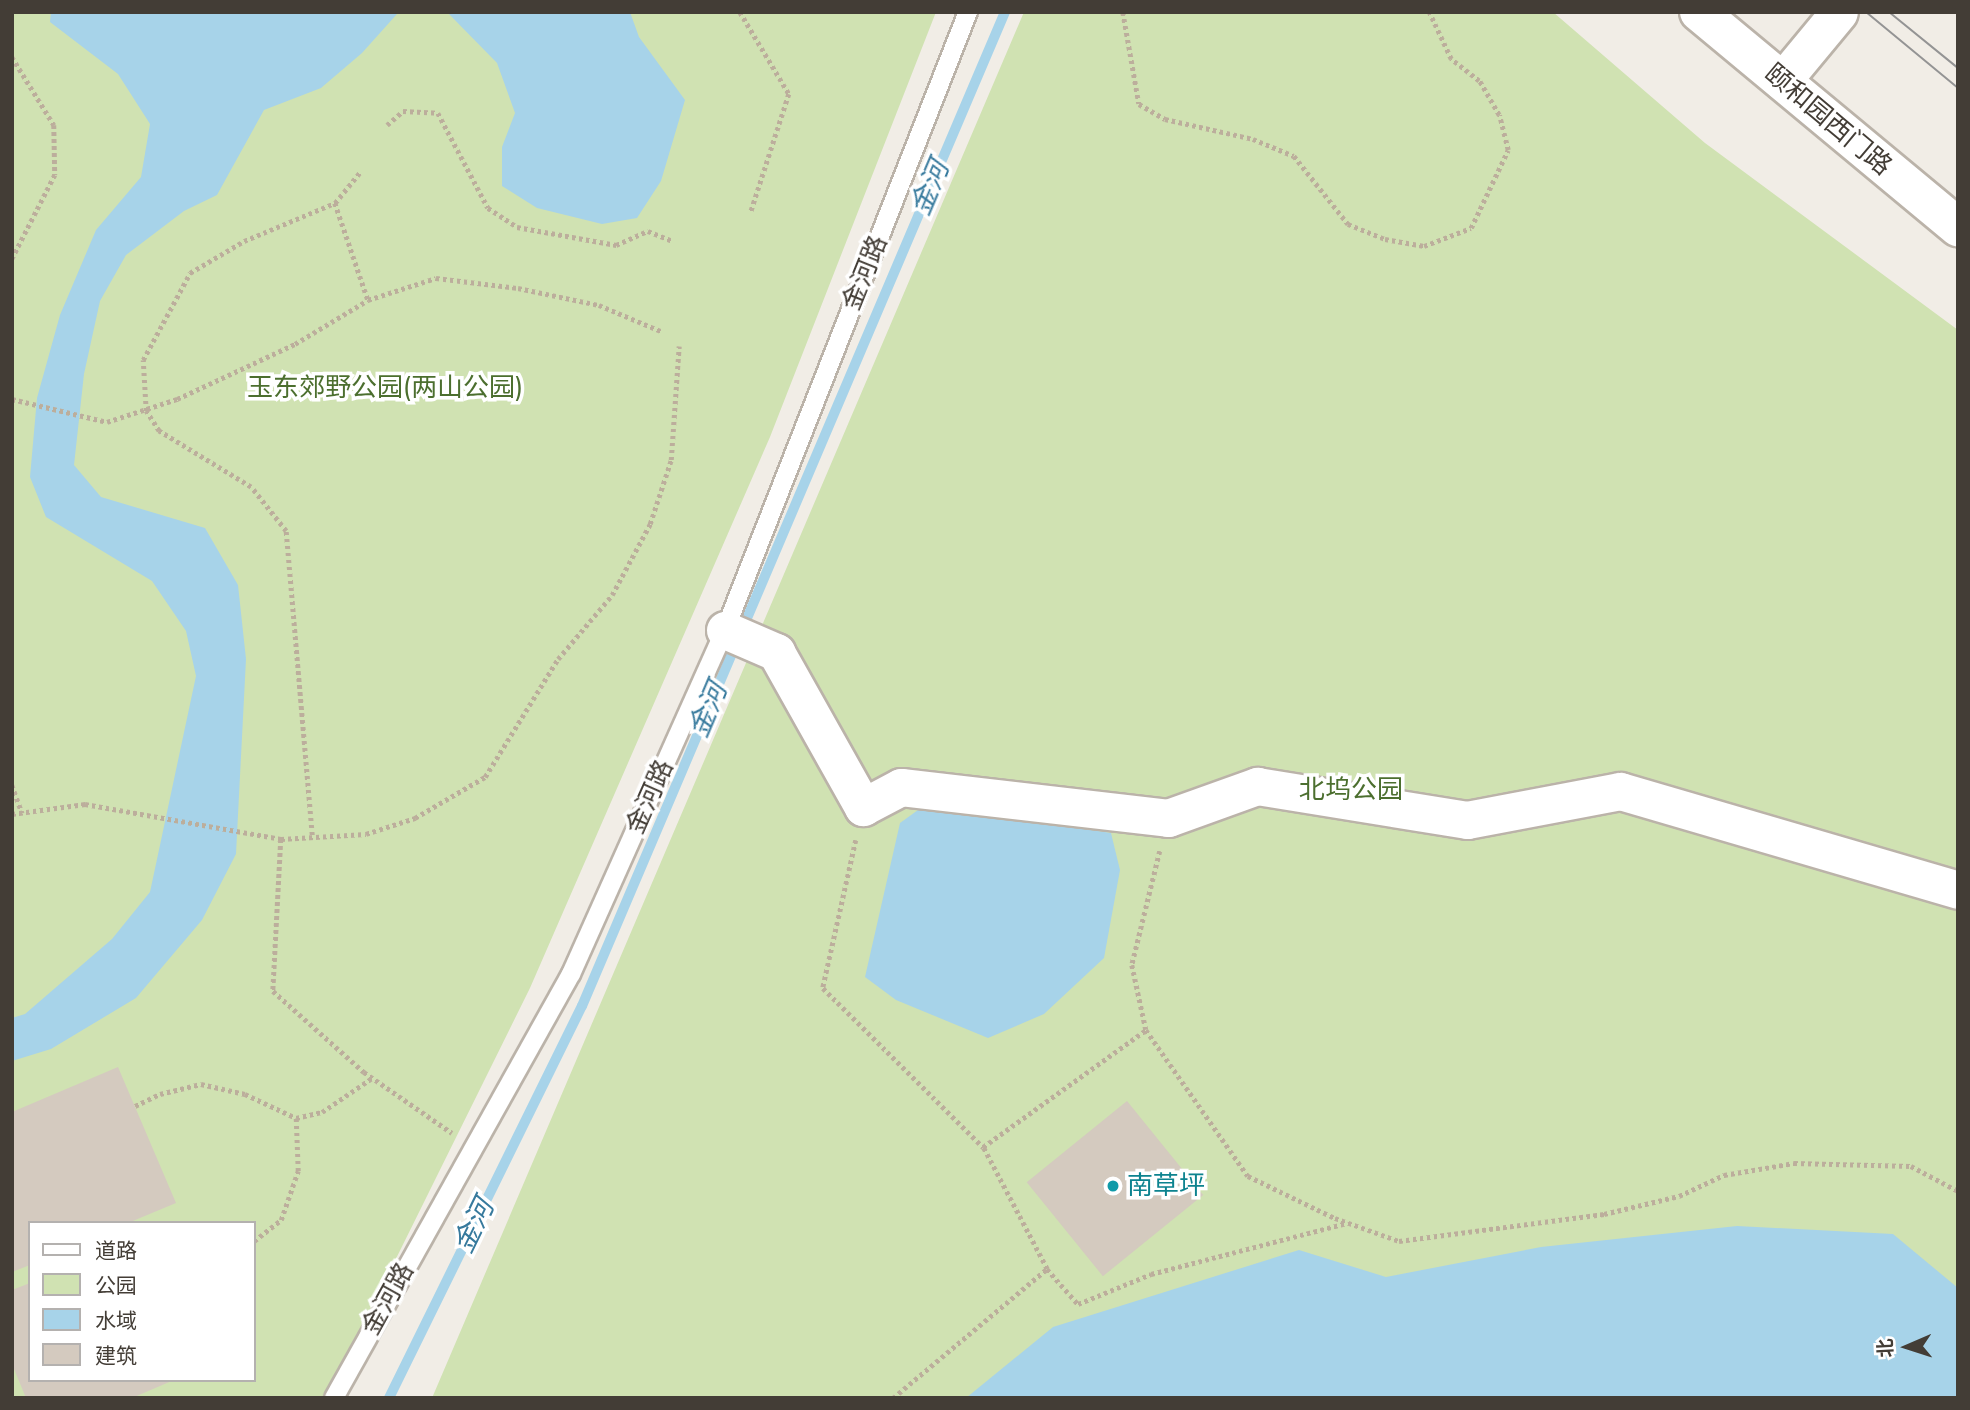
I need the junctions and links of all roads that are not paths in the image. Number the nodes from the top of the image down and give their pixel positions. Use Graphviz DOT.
graph roads {
  1 [pos="968,12"];
  2 [pos="1699,12"];
  3 [pos="1839,12"];
  4 [pos="1782,81"];
  5 [pos="1958,227"];
  6 [pos="736,634"];
  7 [pos="1958,890"];
  8 [pos="334,1398"];
  1 -- 6 [label="lane, 金河路"];
  2 -- 4 [label="street, 颐和园西门路"];
  3 -- 4 [label="street"];
  4 -- 5 [label="street, 颐和园西门路"];
  6 -- 7 [label="street"];
  6 -- 8 [label="lane, 金河路"];
}
